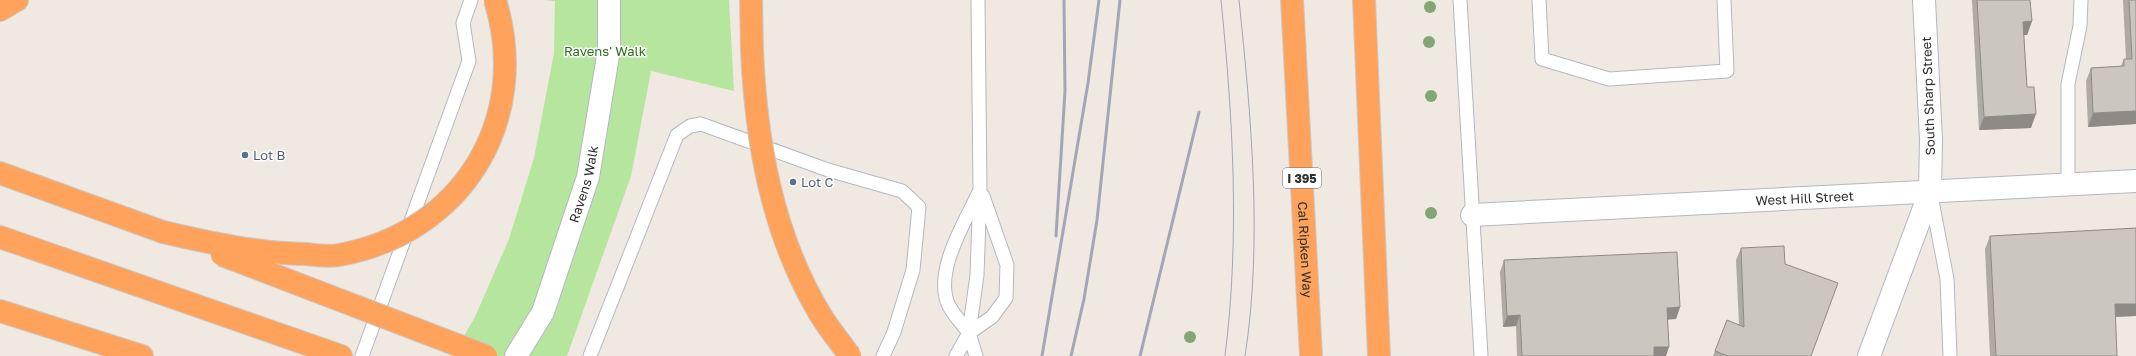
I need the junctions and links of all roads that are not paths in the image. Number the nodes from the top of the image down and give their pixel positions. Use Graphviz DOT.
graph roads {
  1 [pos="17,0"];
  2 [pos="471,0"];
  3 [pos="495,0"];
  4 [pos="609,0"];
  5 [pos="751,0"];
  6 [pos="978,0"];
  7 [pos="1292,0"];
  8 [pos="1364,0"];
  9 [pos="1460,0"];
  10 [pos="1539,0"];
  11 [pos="1724,0"];
  12 [pos="1924,0"];
  13 [pos="2081,0"];
  14 [pos="0,10"];
  15 [pos="0,173"];
  16 [pos="2136,181"];
  17 [pos="2068,185"];
  18 [pos="980,189"];
  19 [pos="1930,192"];
  20 [pos="1472,215"];
  21 [pos="163,232"];
  22 [pos="0,237"];
  23 [pos="0,311"];
  24 [pos="969,333"];
  25 [pos="142,356"];
  26 [pos="341,356"];
  27 [pos="362,356"];
  28 [pos="486,356"];
  29 [pos="516,356"];
  30 [pos="590,356"];
  31 [pos="850,356"];
  32 [pos="883,356"];
  33 [pos="956,356"];
  34 [pos="976,356"];
  35 [pos="1312,356"];
  36 [pos="1380,356"];
  37 [pos="1481,356"];
  38 [pos="1869,356"];
  39 [pos="1950,356"];
  1 -- 14 [label="highway"];
  2 -- 27 [label="lane"];
  3 -- 21 [label="highway, bridge"];
  4 -- 29 [label="street, Ravens Walk"];
  5 -- 31 [label="highway, bridge"];
  6 -- 18 [label="lane"];
  7 -- 35 [label="highway, Cal Ripken Way / I 395"];
  8 -- 36 [label="highway"];
  9 -- 20 [label="lane"];
  10 -- 11 [label="lane"];
  12 -- 19 [label="street, South Sharp Street"];
  13 -- 17 [label="lane"];
  15 -- 21 [label="highway"];
  16 -- 17 [label="street, West Hill Street"];
  17 -- 19 [label="street, West Hill Street"];
  18 -- 24 [label="lane"];
  18 -- 24 [label="lane"];
  18 -- 24 [label="lane"];
  19 -- 20 [label="street, West Hill Street"];
  19 -- 38 [label="street, South Sharp Street"];
  19 -- 39 [label="lane, South Sharp Street"];
  20 -- 37 [label="lane"];
  21 -- 28 [label="highway, bridge"];
  22 -- 26 [label="highway"];
  23 -- 25 [label="highway"];
  24 -- 33 [label="lane"];
  24 -- 34 [label="lane"];
  30 -- 32 [label="lane"];
}
